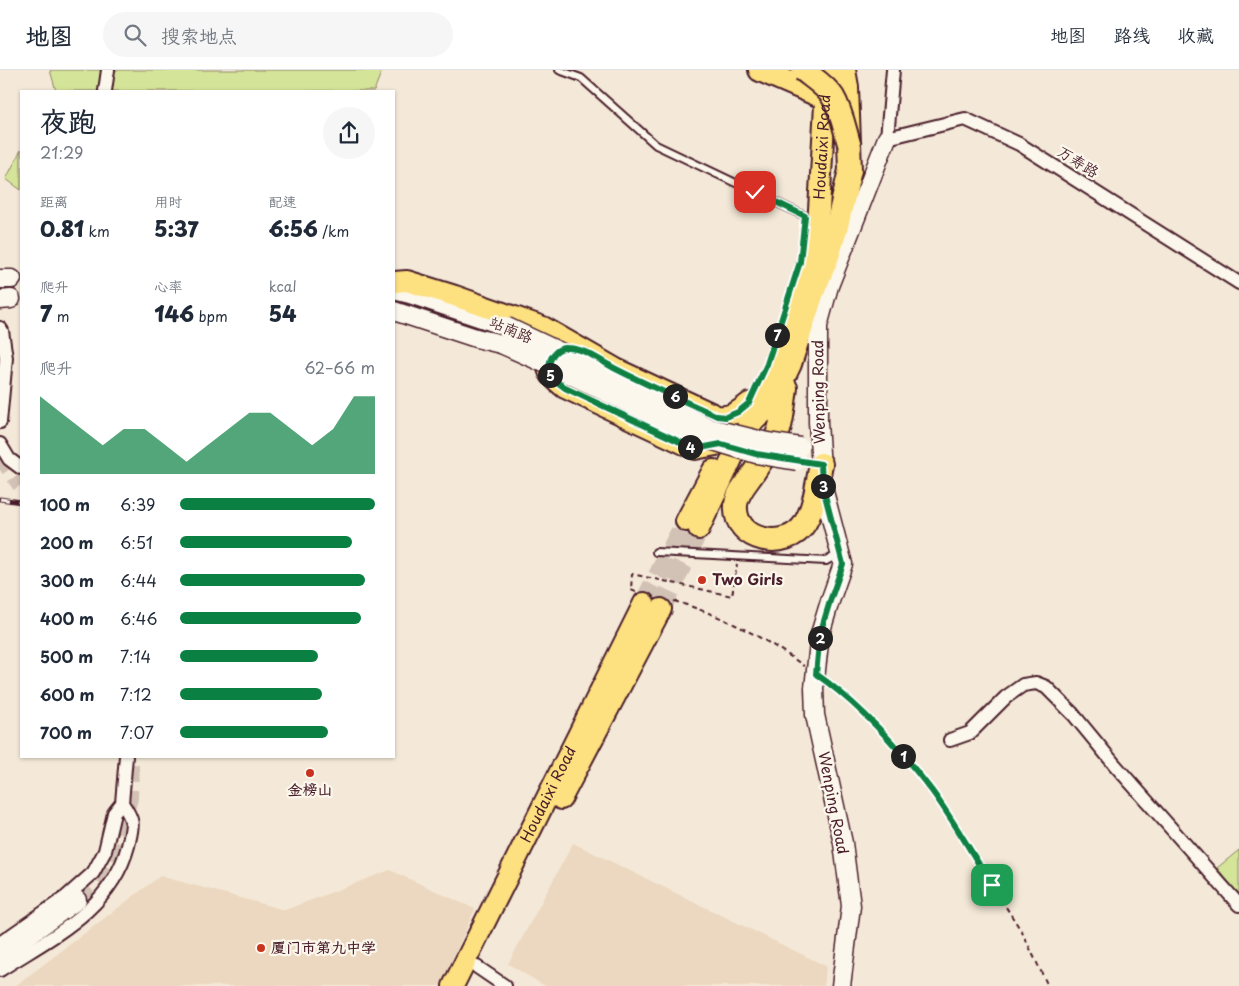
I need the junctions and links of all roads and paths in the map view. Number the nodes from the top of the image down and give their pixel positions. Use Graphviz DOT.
graph roads {
  1 [pos="108,70"];
  2 [pos="559,70"];
  3 [pos="760,70"];
  4 [pos="803,70"];
  5 [pos="816,70"];
  6 [pos="827,70"];
  7 [pos="844,70"];
  8 [pos="893,70"];
  9 [pos="105,90"];
  10 [pos="821,96"];
  11 [pos="887,138"];
  12 [pos="850,147"];
  13 [pos="805,216"];
  14 [pos="395,282"];
  15 [pos="1239,283"];
  16 [pos="395,290"];
  17 [pos="395,311"];
  18 [pos="0,328"];
  19 [pos="590,354"];
  20 [pos="791,360"];
  21 [pos="749,414"];
  22 [pos="0,422"];
  23 [pos="0,444"];
  24 [pos="721,444"];
  25 [pos="799,454"];
  26 [pos="820,457"];
  27 [pos="20,467"];
  28 [pos="692,525"];
  29 [pos="656,552"];
  30 [pos="840,553"];
  31 [pos="738,556"];
  32 [pos="654,601"];
  33 [pos="816,674"];
  34 [pos="950,740"];
  35 [pos="126,758"];
  36 [pos="122,803"];
  37 [pos="77,900"];
  38 [pos="1239,905"];
  39 [pos="0,943"];
  40 [pos="0,956"];
  41 [pos="477,967"];
  42 [pos="0,970"];
  43 [pos="453,986"];
  44 [pos="467,986"];
  45 [pos="505,986"];
  46 [pos="842,986"];
  47 [pos="1048,986"];
  1 -- 9 [label="street"];
  2 -- 13 [label="lane"];
  3 -- 10 [label="highway"];
  4 -- 12 [label="highway, bridge"];
  5 -- 10 [label="main road"];
  6 -- 10 [label="main road, Houdaixi Road"];
  7 -- 12 [label="highway, bridge"];
  8 -- 11 [label="street, Wenping Road"];
  10 -- 13 [label="main road"];
  10 -- 21 [label="main road, Houdaixi Road"];
  11 -- 15 [label="street, 万寿路"];
  11 -- 26 [label="street, Wenping Road"];
  12 -- 20 [label="highway"];
  13 -- 21 [label="main road"];
  14 -- 19 [label="main road"];
  16 -- 25 [label="street, 站南路, bridge"];
  17 -- 24 [label="street, 站南路, bridge"];
  18 -- 22 [label="street"];
  19 -- 21 [label="main road"];
  19 -- 24 [label="main road"];
  20 -- 21 [label="highway"];
  20 -- 26 [label="highway"];
  21 -- 28 [label="main road, Houdaixi Road"];
  23 -- 27 [label="street"];
  24 -- 25 [label="street, 站南路, bridge"];
  25 -- 26 [label="street, 站南路"];
  26 -- 30 [label="street, Wenping Road"];
  29 -- 31 [label="lane"];
  30 -- 31 [label="lane"];
  30 -- 33 [label="street, Wenping Road"];
  31 -- 32 [label="path"];
  32 -- 33 [label="path"];
  32 -- 41 [label="main road, Houdaixi Road"];
  32 -- 43 [label="main road, Houdaixi Road"];
  33 -- 46 [label="street, Wenping Road"];
  33 -- 47 [label="path"];
  34 -- 38 [label="street"];
  35 -- 36 [label="street"];
  36 -- 39 [label="street"];
  36 -- 42 [label="street"];
  37 -- 40 [label="street"];
  41 -- 44 [label="main road, Houdaixi Road"];
  41 -- 45 [label="street"];
}
